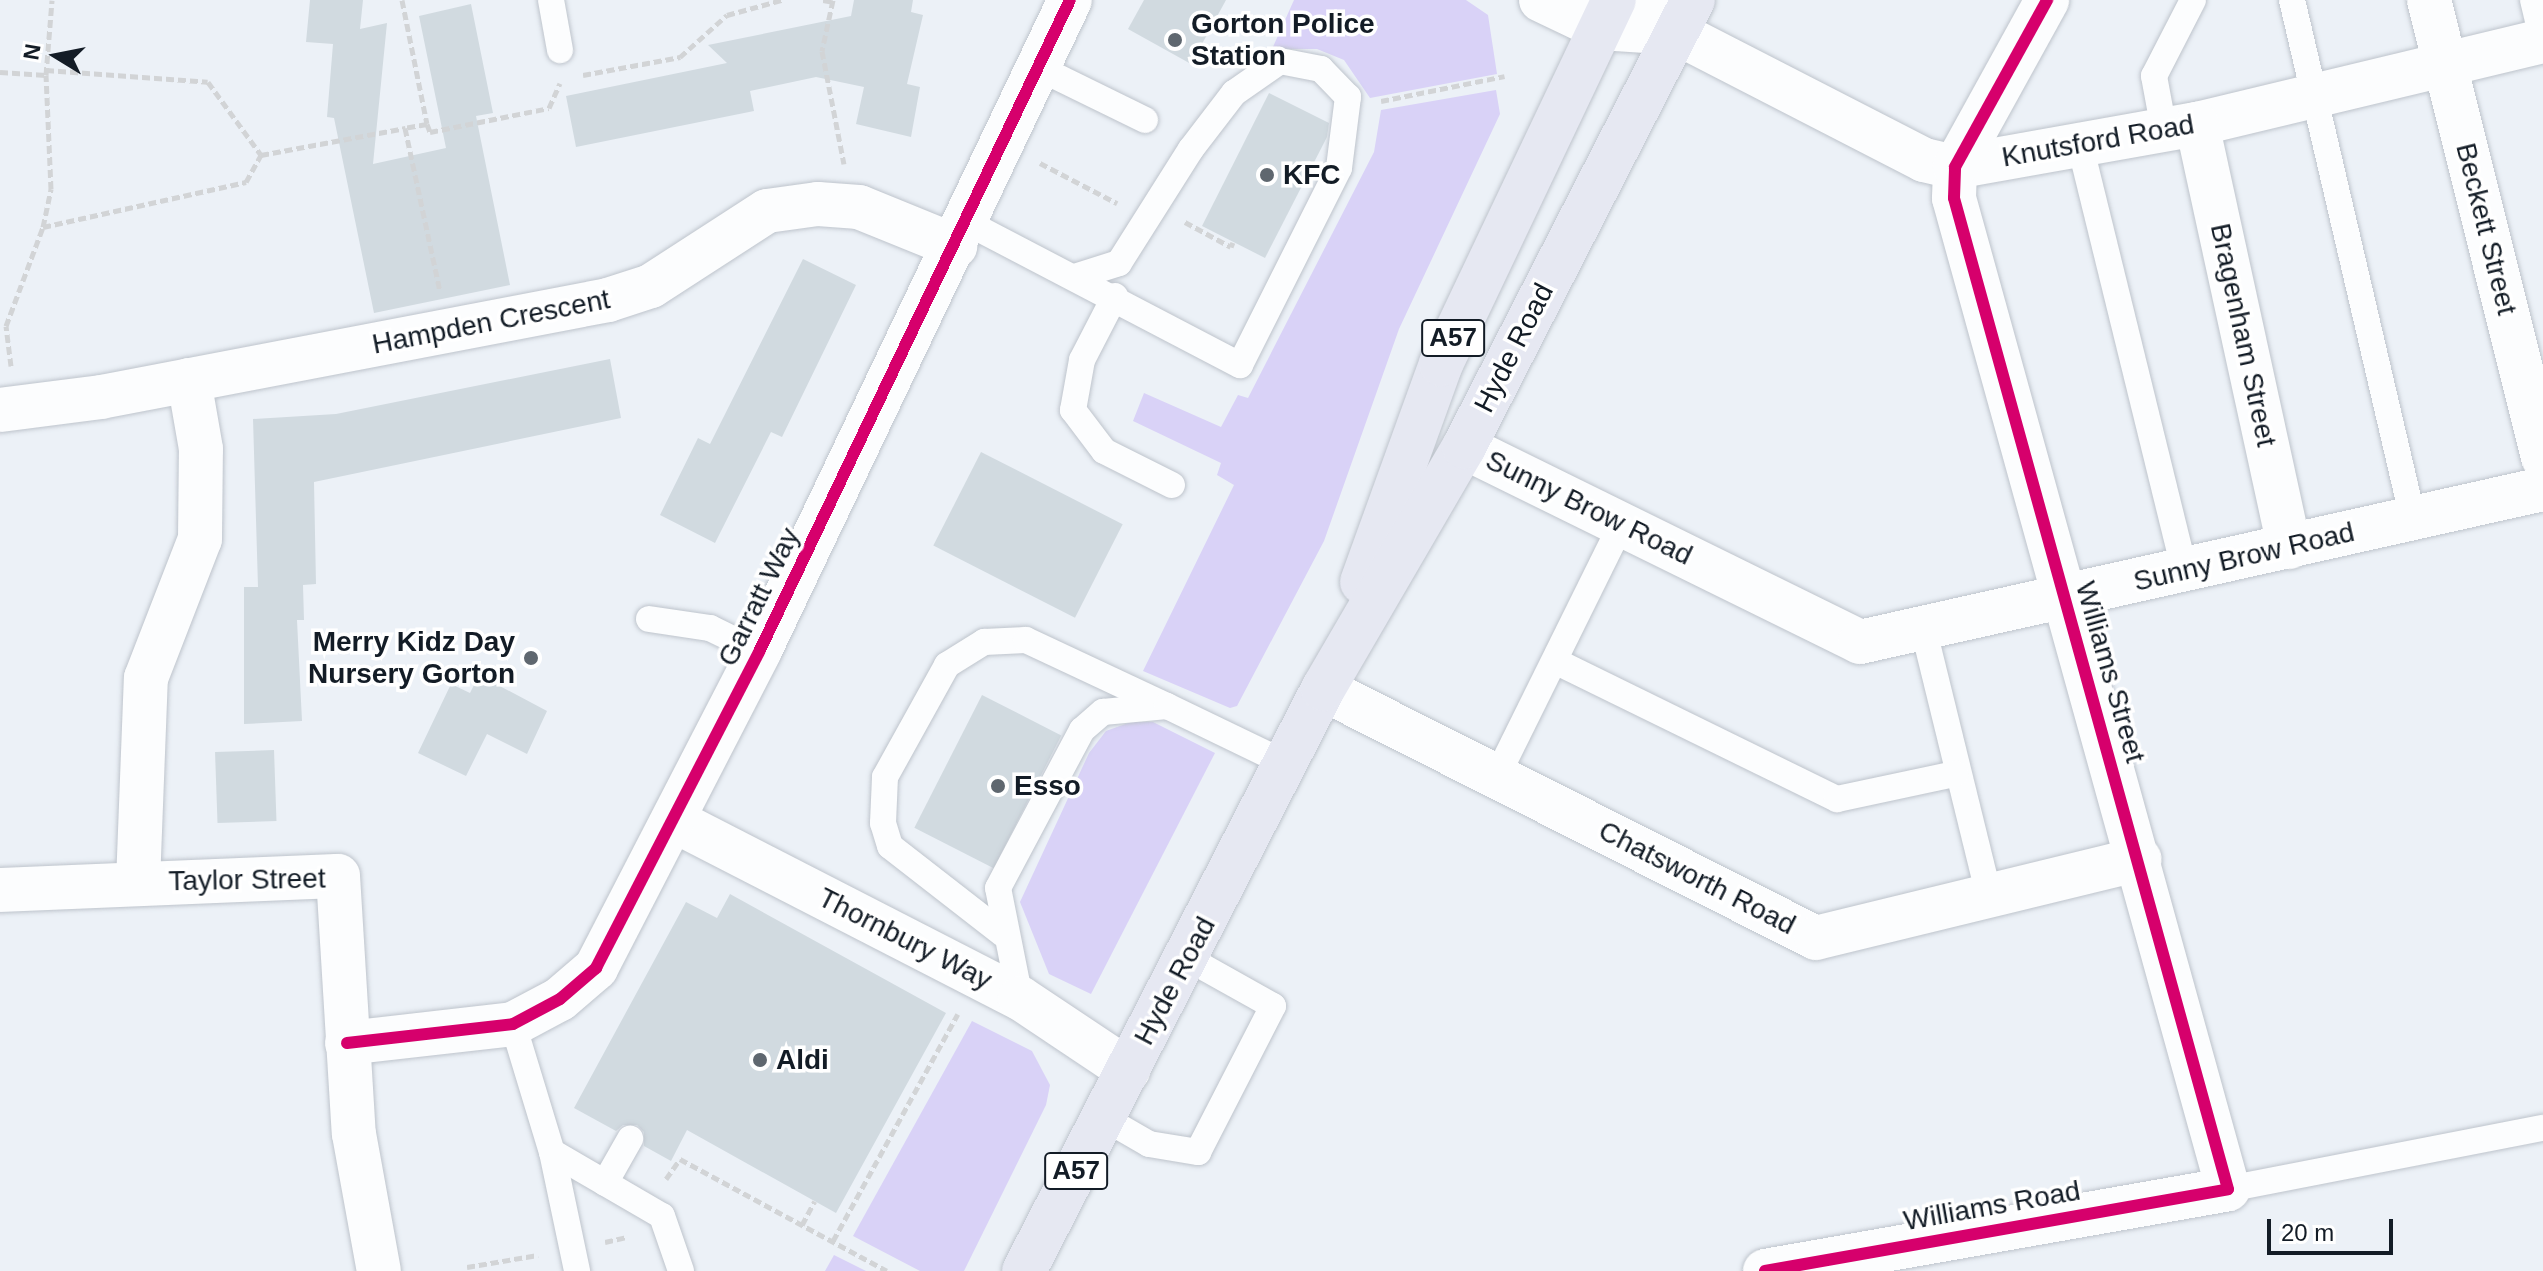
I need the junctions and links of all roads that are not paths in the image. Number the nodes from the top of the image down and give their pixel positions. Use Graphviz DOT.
graph roads {
  1 [pos="551,0"];
  2 [pos="1070,0"];
  3 [pos="1541,0"];
  4 [pos="1642,0"];
  5 [pos="2047,0"];
  6 [pos="2193,0"];
  7 [pos="2292,0"];
  8 [pos="2429,0"];
  9 [pos="2533,0"];
  10 [pos="1607,14"];
  11 [pos="1685,16"];
  12 [pos="2543,41"];
  13 [pos="560,50"];
  14 [pos="2445,65"];
  15 [pos="1039,68"];
  16 [pos="2314,96"];
  17 [pos="1145,120"];
  18 [pos="2180,127"];
  19 [pos="2080,145"];
  20 [pos="1955,167"];
  21 [pos="962,235"];
  22 [pos="1078,276"];
  23 [pos="1115,296"];
  24 [pos="189,380"];
  25 [pos="8,409"];
  26 [pos="1464,447"];
  27 [pos="2543,458"];
  28 [pos="1172,485"];
  29 [pos="2543,489"];
  30 [pos="2413,519"];
  31 [pos="1622,523"];
  32 [pos="2289,547"];
  33 [pos="2185,571"];
  34 [pos="2063,598"];
  35 [pos="649,619"];
  36 [pos="1923,627"];
  37 [pos="759,652"];
  38 [pos="1555,661"];
  39 [pos="1323,689"];
  40 [pos="1167,706"];
  41 [pos="1287,764"];
  42 [pos="1955,774"];
  43 [pos="1497,776"];
  44 [pos="675,821"];
  45 [pos="2140,859"];
  46 [pos="138,883"];
  47 [pos="0,890"];
  48 [pos="1990,899"];
  49 [pos="1003,934"];
  50 [pos="1187,958"];
  51 [pos="1020,998"];
  52 [pos="513,1024"];
  53 [pos="347,1043"];
  54 [pos="1128,1070"];
  55 [pos="1104,1118"];
  56 [pos="2543,1128"];
  57 [pos="630,1139"];
  58 [pos="552,1152"];
  59 [pos="605,1183"];
  60 [pos="2228,1189"];
  61 [pos="379,1271"];
  62 [pos="577,1271"];
  63 [pos="681,1271"];
  64 [pos="1024,1271"];
  65 [pos="1765,1271"];
  1 -- 13 [label="lane"];
  2 -- 15 [label="street, Garratt Way"];
  3 -- 10 [label="street"];
  4 -- 11 [label="street"];
  5 -- 20 [label="street"];
  6 -- 18 [label="lane"];
  7 -- 16 [label="lane"];
  8 -- 14 [label="street, Beckett Street"];
  9 -- 12 [label="lane"];
  10 -- 11 [label="street"];
  10 -- 39 [label="highway, Hyde Road / A57"];
  11 -- 20 [label="street, Knutsford Road"];
  11 -- 26 [label="highway, Hyde Road / A57"];
  12 -- 14 [label="street, Knutsford Road"];
  14 -- 16 [label="street, Knutsford Road"];
  14 -- 27 [label="street, Beckett Street"];
  15 -- 17 [label="lane"];
  15 -- 21 [label="street, Garratt Way"];
  16 -- 18 [label="street, Knutsford Road"];
  16 -- 30 [label="lane"];
  18 -- 19 [label="street, Knutsford Road"];
  18 -- 32 [label="street, Bragenham Street"];
  19 -- 20 [label="street, Knutsford Road"];
  19 -- 33 [label="lane"];
  20 -- 34 [label="street, Williams Street"];
  21 -- 22 [label="lane"];
  21 -- 24 [label="street, Hampden Crescent"];
  21 -- 37 [label="street, Garratt Way"];
  22 -- 23 [label="lane"];
  22 -- 23 [label="lane"];
  23 -- 28 [label="lane"];
  24 -- 25 [label="street, Hampden Crescent"];
  24 -- 46 [label="street"];
  26 -- 31 [label="street, Sunny Brow Road"];
  26 -- 39 [label="highway, Hyde Road / A57"];
  29 -- 30 [label="street, Sunny Brow Road"];
  30 -- 32 [label="street, Sunny Brow Road"];
  31 -- 36 [label="street, Sunny Brow Road"];
  31 -- 38 [label="lane"];
  32 -- 33 [label="street, Sunny Brow Road"];
  33 -- 34 [label="street, Sunny Brow Road"];
  34 -- 36 [label="street, Sunny Brow Road"];
  34 -- 45 [label="street, Williams Street"];
  35 -- 37 [label="lane"];
  36 -- 42 [label="lane"];
  37 -- 44 [label="street, Garratt Way"];
  38 -- 42 [label="lane"];
  38 -- 43 [label="lane"];
  39 -- 41 [label="highway, Hyde Road / A57"];
  39 -- 43 [label="street, Chatsworth Road"];
  40 -- 41 [label="lane"];
  40 -- 49 [label="lane"];
  40 -- 49 [label="lane"];
  41 -- 50 [label="highway, Hyde Road / A57"];
  42 -- 48 [label="lane"];
  43 -- 48 [label="street, Chatsworth Road"];
  44 -- 51 [label="street, Thornbury Way"];
  44 -- 52 [label="street, Garratt Way"];
  45 -- 48 [label="street, Chatsworth Road"];
  45 -- 60 [label="street, Williams Street"];
  46 -- 47 [label="street, Taylor Street"];
  46 -- 53 [label="street, Taylor Street"];
  49 -- 51 [label="lane"];
  50 -- 54 [label="highway, Hyde Road / A57"];
  50 -- 55 [label="lane"];
  51 -- 54 [label="street, Thornbury Way"];
  52 -- 53 [label="street, Garratt Way"];
  52 -- 58 [label="lane"];
  53 -- 61 [label="street, Taylor Street"];
  54 -- 55 [label="highway, Hyde Road / A57"];
  55 -- 64 [label="highway, Hyde Road / A57"];
  56 -- 60 [label="lane"];
  57 -- 59 [label="lane"];
  58 -- 59 [label="lane"];
  58 -- 62 [label="lane"];
  59 -- 63 [label="lane"];
  60 -- 65 [label="street, Williams Road"];
}
